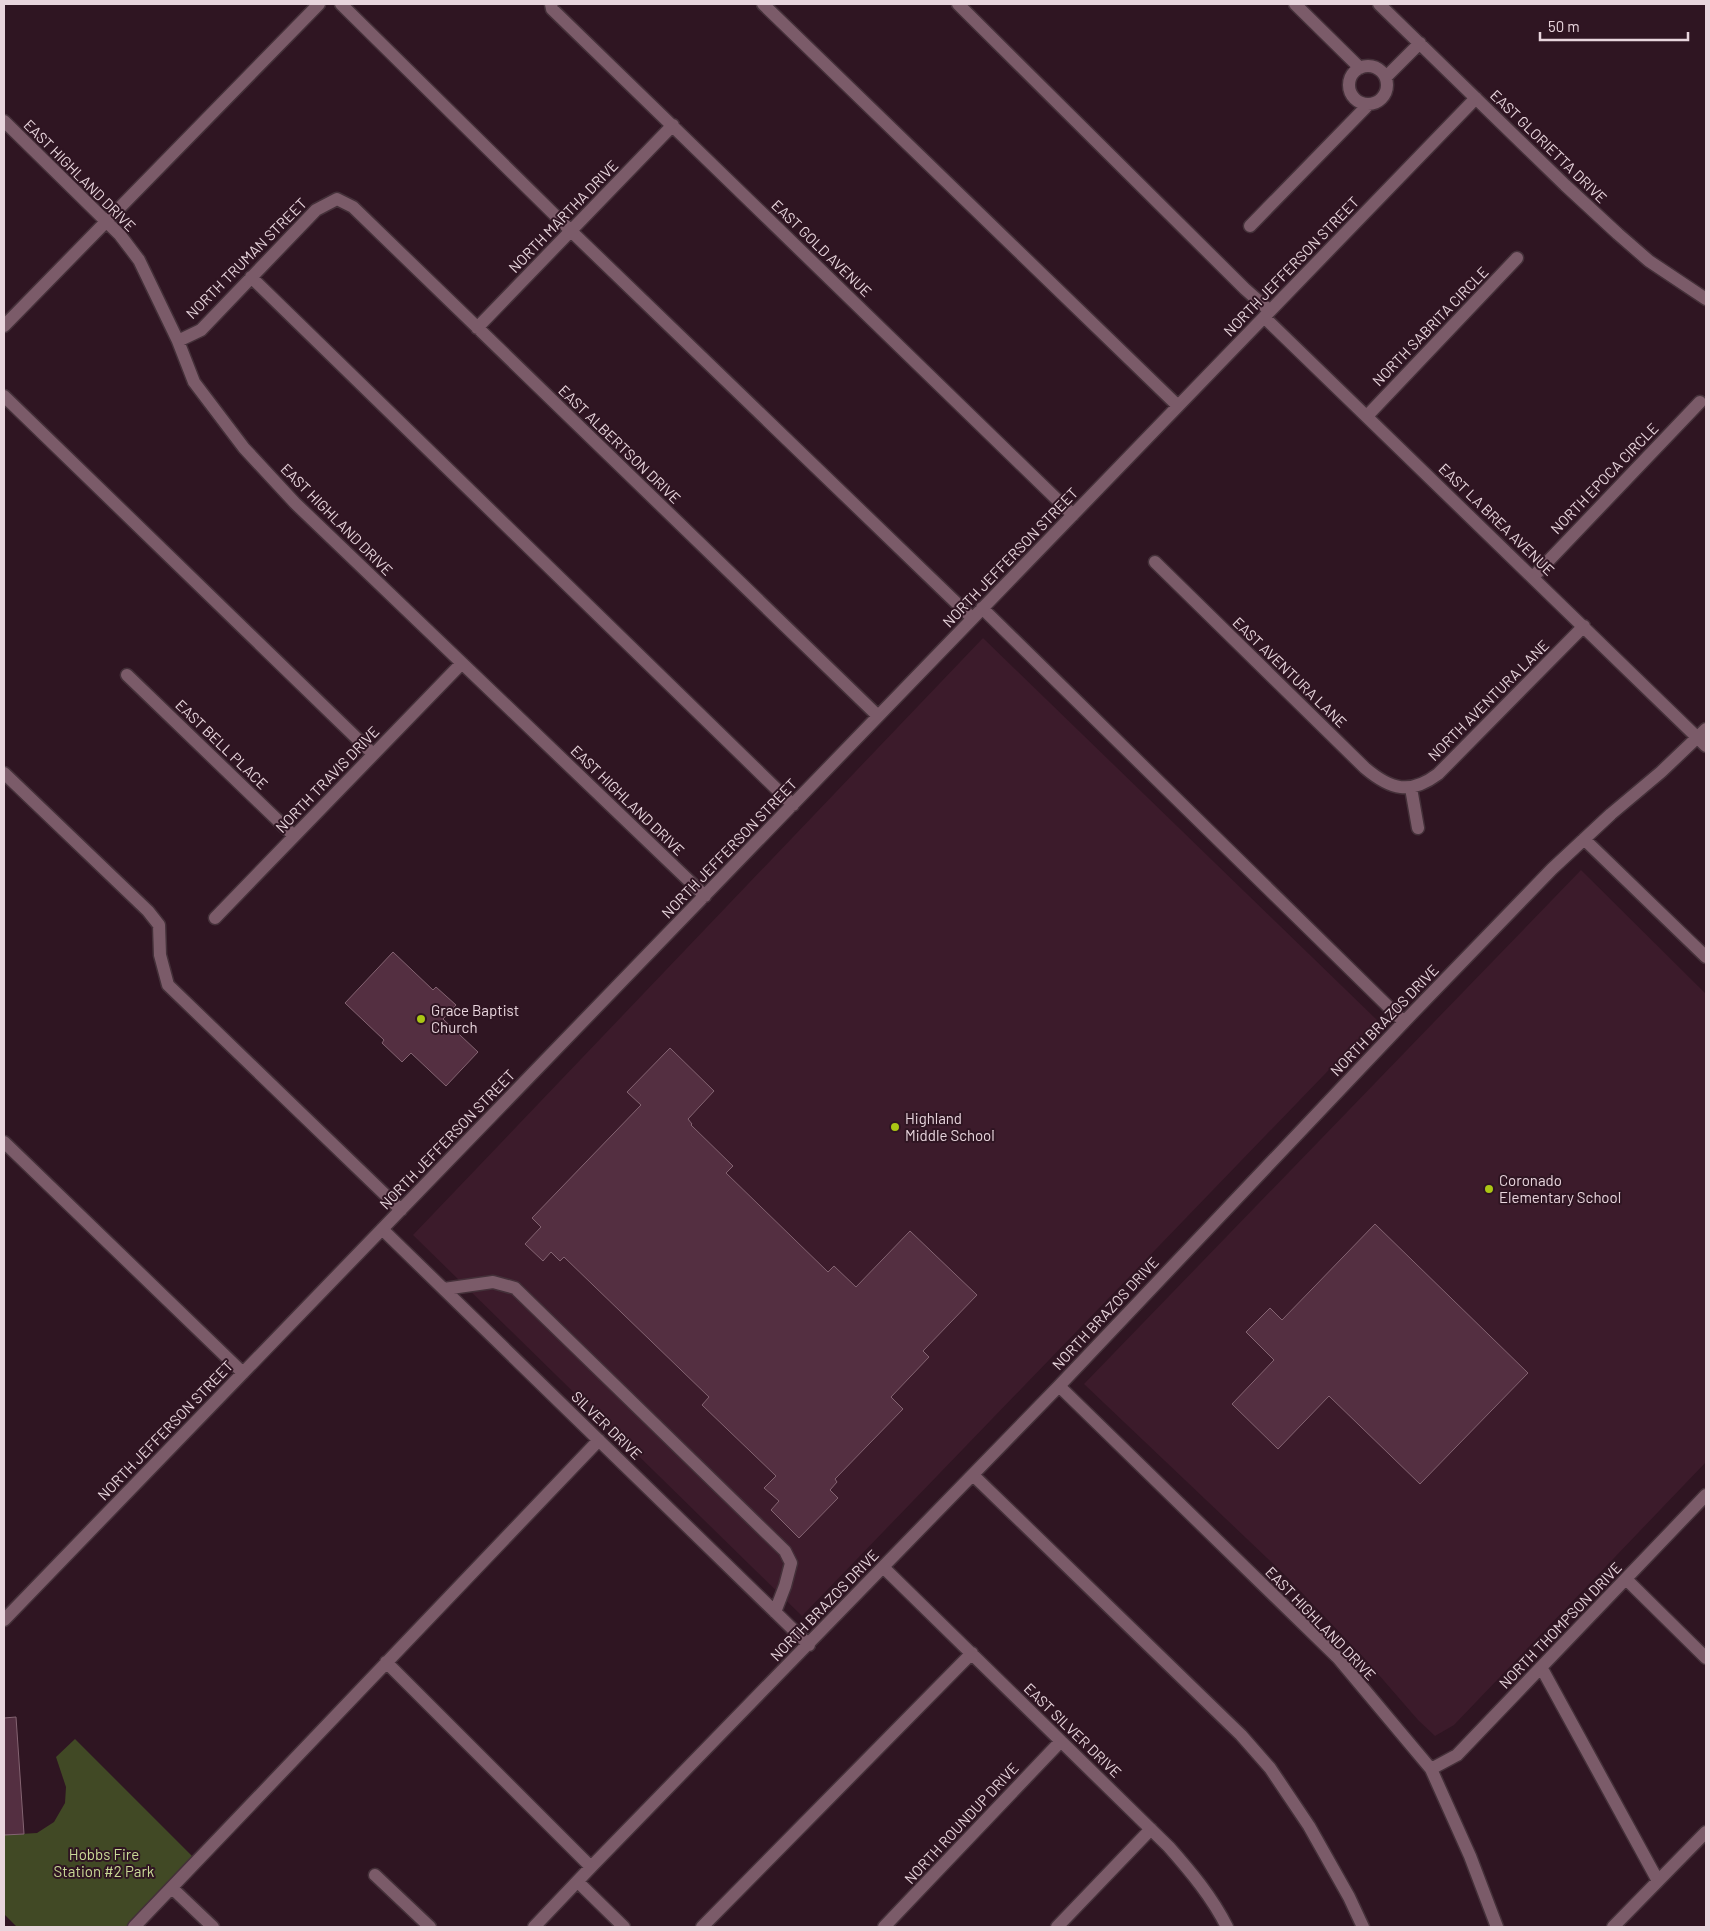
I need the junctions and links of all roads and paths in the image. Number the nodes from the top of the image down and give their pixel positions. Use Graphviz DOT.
graph roads {
  1 [pos="319,4"];
  2 [pos="341,4"];
  3 [pos="550,4"];
  4 [pos="763,4"];
  5 [pos="958,4"];
  6 [pos="1294,4"];
  7 [pos="1379,4"];
  8 [pos="1420,43"];
  9 [pos="1360,68"];
  10 [pos="1386,77"];
  11 [pos="1476,98"];
  12 [pos="1369,104"];
  13 [pos="4,121"];
  14 [pos="673,125"];
  15 [pos="337,199"];
  16 [pos="107,221"];
  17 [pos="1250,226"];
  18 [pos="571,231"];
  19 [pos="1517,258"];
  20 [pos="251,277"];
  21 [pos="1706,300"];
  22 [pos="1267,314"];
  23 [pos="4,326"];
  24 [pos="477,328"];
  25 [pos="178,341"];
  26 [pos="4,396"];
  27 [pos="1700,402"];
  28 [pos="1178,406"];
  29 [pos="1367,416"];
  30 [pos="1074,515"];
  31 [pos="1155,562"];
  32 [pos="1533,577"];
  33 [pos="982,608"];
  34 [pos="972,618"];
  35 [pos="1584,626"];
  36 [pos="462,663"];
  37 [pos="127,675"];
  38 [pos="878,716"];
  39 [pos="1704,738"];
  40 [pos="373,754"];
  41 [pos="4,773"];
  42 [pos="1411,788"];
  43 [pos="793,805"];
  44 [pos="1418,828"];
  45 [pos="294,836"];
  46 [pos="1584,838"];
  47 [pos="705,896"];
  48 [pos="215,918"];
  49 [pos="1706,957"];
  50 [pos="1404,1022"];
  51 [pos="4,1142"];
  52 [pos="401,1210"];
  53 [pos="382,1230"];
  54 [pos="444,1289"];
  55 [pos="243,1373"];
  56 [pos="1059,1386"];
  57 [pos="599,1440"];
  58 [pos="973,1475"];
  59 [pos="1706,1495"];
  60 [pos="884,1567"];
  61 [pos="1626,1579"];
  62 [pos="775,1612"];
  63 [pos="4,1620"];
  64 [pos="809,1645"];
  65 [pos="972,1653"];
  66 [pos="1706,1658"];
  67 [pos="386,1662"];
  68 [pos="1541,1667"];
  69 [pos="1060,1741"];
  70 [pos="1431,1769"];
  71 [pos="1151,1829"];
  72 [pos="1706,1832"];
  73 [pos="591,1867"];
  74 [pos="375,1875"];
  75 [pos="1658,1881"];
  76 [pos="578,1882"];
  77 [pos="172,1888"];
  78 [pos="134,1927"];
  79 [pos="213,1927"];
  80 [pos="430,1927"];
  81 [pos="534,1927"];
  82 [pos="624,1927"];
  83 [pos="702,1927"];
  84 [pos="884,1927"];
  85 [pos="1056,1927"];
  86 [pos="1228,1927"];
  87 [pos="1363,1927"];
  88 [pos="1497,1927"];
  89 [pos="1613,1927"];
  1 -- 16 [label="street"];
  2 -- 18 [label="street"];
  3 -- 14 [label="street, EAST GOLD AVENUE"];
  4 -- 28 [label="street"];
  5 -- 22 [label="street, EAST LA BREA AVENUE"];
  6 -- 9 [label="street"];
  7 -- 8 [label="street, EAST GLORIETTA DRIVE"];
  8 -- 10 [label="street"];
  8 -- 11 [label="street, EAST GLORIETTA DRIVE"];
  9 -- 10 [label="street"];
  9 -- 12 [label="street"];
  10 -- 12 [label="street"];
  11 -- 21 [label="street, EAST GLORIETTA DRIVE"];
  11 -- 22 [label="street, NORTH JEFFERSON STREET"];
  12 -- 17 [label="street"];
  13 -- 16 [label="street, EAST HIGHLAND DRIVE"];
  14 -- 18 [label="street, NORTH MARTHA DRIVE"];
  14 -- 30 [label="street, EAST GOLD AVENUE"];
  15 -- 20 [label="street, NORTH TRUMAN STREET"];
  15 -- 24 [label="street, EAST ALBERTSON DRIVE"];
  16 -- 23 [label="street"];
  16 -- 25 [label="street, EAST HIGHLAND DRIVE"];
  18 -- 24 [label="street, NORTH MARTHA DRIVE"];
  18 -- 34 [label="street"];
  19 -- 29 [label="street, NORTH SABRITA CIRCLE"];
  20 -- 25 [label="street, NORTH TRUMAN STREET"];
  20 -- 43 [label="street"];
  22 -- 28 [label="street, NORTH JEFFERSON STREET"];
  22 -- 29 [label="street, EAST LA BREA AVENUE"];
  24 -- 38 [label="street, EAST ALBERTSON DRIVE"];
  25 -- 36 [label="street, EAST HIGHLAND DRIVE"];
  26 -- 40 [label="street"];
  27 -- 32 [label="street, NORTH EPOCA CIRCLE"];
  28 -- 30 [label="street, NORTH JEFFERSON STREET"];
  29 -- 32 [label="street, EAST LA BREA AVENUE"];
  30 -- 33 [label="street, NORTH JEFFERSON STREET"];
  31 -- 42 [label="street, EAST AVENTURA LANE"];
  32 -- 35 [label="street, EAST LA BREA AVENUE"];
  33 -- 34 [label="street, NORTH JEFFERSON STREET"];
  33 -- 50 [label="street"];
  34 -- 38 [label="street, NORTH JEFFERSON STREET"];
  35 -- 39 [label="street, EAST LA BREA AVENUE"];
  35 -- 42 [label="street, NORTH AVENTURA LANE"];
  36 -- 40 [label="street, NORTH TRAVIS DRIVE"];
  36 -- 47 [label="street, EAST HIGHLAND DRIVE"];
  37 -- 45 [label="street, EAST BELL PLACE"];
  38 -- 43 [label="street, NORTH JEFFERSON STREET"];
  39 -- 46 [label="street, NORTH BRAZOS DRIVE"];
  40 -- 45 [label="street, NORTH TRAVIS DRIVE"];
  41 -- 52 [label="street"];
  42 -- 44 [label="street"];
  43 -- 47 [label="street, NORTH JEFFERSON STREET"];
  45 -- 48 [label="street, NORTH TRAVIS DRIVE"];
  46 -- 49 [label="street"];
  46 -- 50 [label="street, NORTH BRAZOS DRIVE"];
  47 -- 52 [label="street, NORTH JEFFERSON STREET"];
  50 -- 56 [label="street, NORTH BRAZOS DRIVE"];
  51 -- 55 [label="street"];
  52 -- 53 [label="street, NORTH JEFFERSON STREET"];
  53 -- 54 [label="street, SILVER DRIVE"];
  53 -- 55 [label="street, NORTH JEFFERSON STREET"];
  54 -- 57 [label="street, SILVER DRIVE"];
  54 -- 62 [label="street"];
  55 -- 63 [label="street, NORTH JEFFERSON STREET"];
  56 -- 58 [label="street, NORTH BRAZOS DRIVE"];
  56 -- 70 [label="street, EAST HIGHLAND DRIVE"];
  57 -- 62 [label="street, SILVER DRIVE"];
  57 -- 67 [label="street"];
  58 -- 60 [label="street, NORTH BRAZOS DRIVE"];
  58 -- 87 [label="street"];
  59 -- 61 [label="street, NORTH THOMPSON DRIVE"];
  60 -- 64 [label="street, NORTH BRAZOS DRIVE"];
  60 -- 65 [label="street, EAST SILVER DRIVE"];
  61 -- 66 [label="street"];
  61 -- 68 [label="street, NORTH THOMPSON DRIVE"];
  62 -- 64 [label="street, SILVER DRIVE"];
  64 -- 73 [label="street, NORTH BRAZOS DRIVE"];
  65 -- 69 [label="street, EAST SILVER DRIVE"];
  65 -- 83 [label="street"];
  67 -- 73 [label="street"];
  67 -- 77 [label="street"];
  68 -- 70 [label="street, NORTH THOMPSON DRIVE"];
  68 -- 75 [label="street"];
  69 -- 71 [label="street, EAST SILVER DRIVE"];
  69 -- 84 [label="street, NORTH ROUNDUP DRIVE"];
  70 -- 88 [label="street, EAST HIGHLAND DRIVE"];
  71 -- 85 [label="street"];
  71 -- 86 [label="street, EAST SILVER DRIVE"];
  72 -- 75 [label="street"];
  73 -- 76 [label="street, NORTH BRAZOS DRIVE"];
  74 -- 80 [label="street"];
  75 -- 89 [label="street"];
  76 -- 81 [label="street, NORTH BRAZOS DRIVE"];
  76 -- 82 [label="street"];
  77 -- 78 [label="street"];
  77 -- 79 [label="street"];
}
